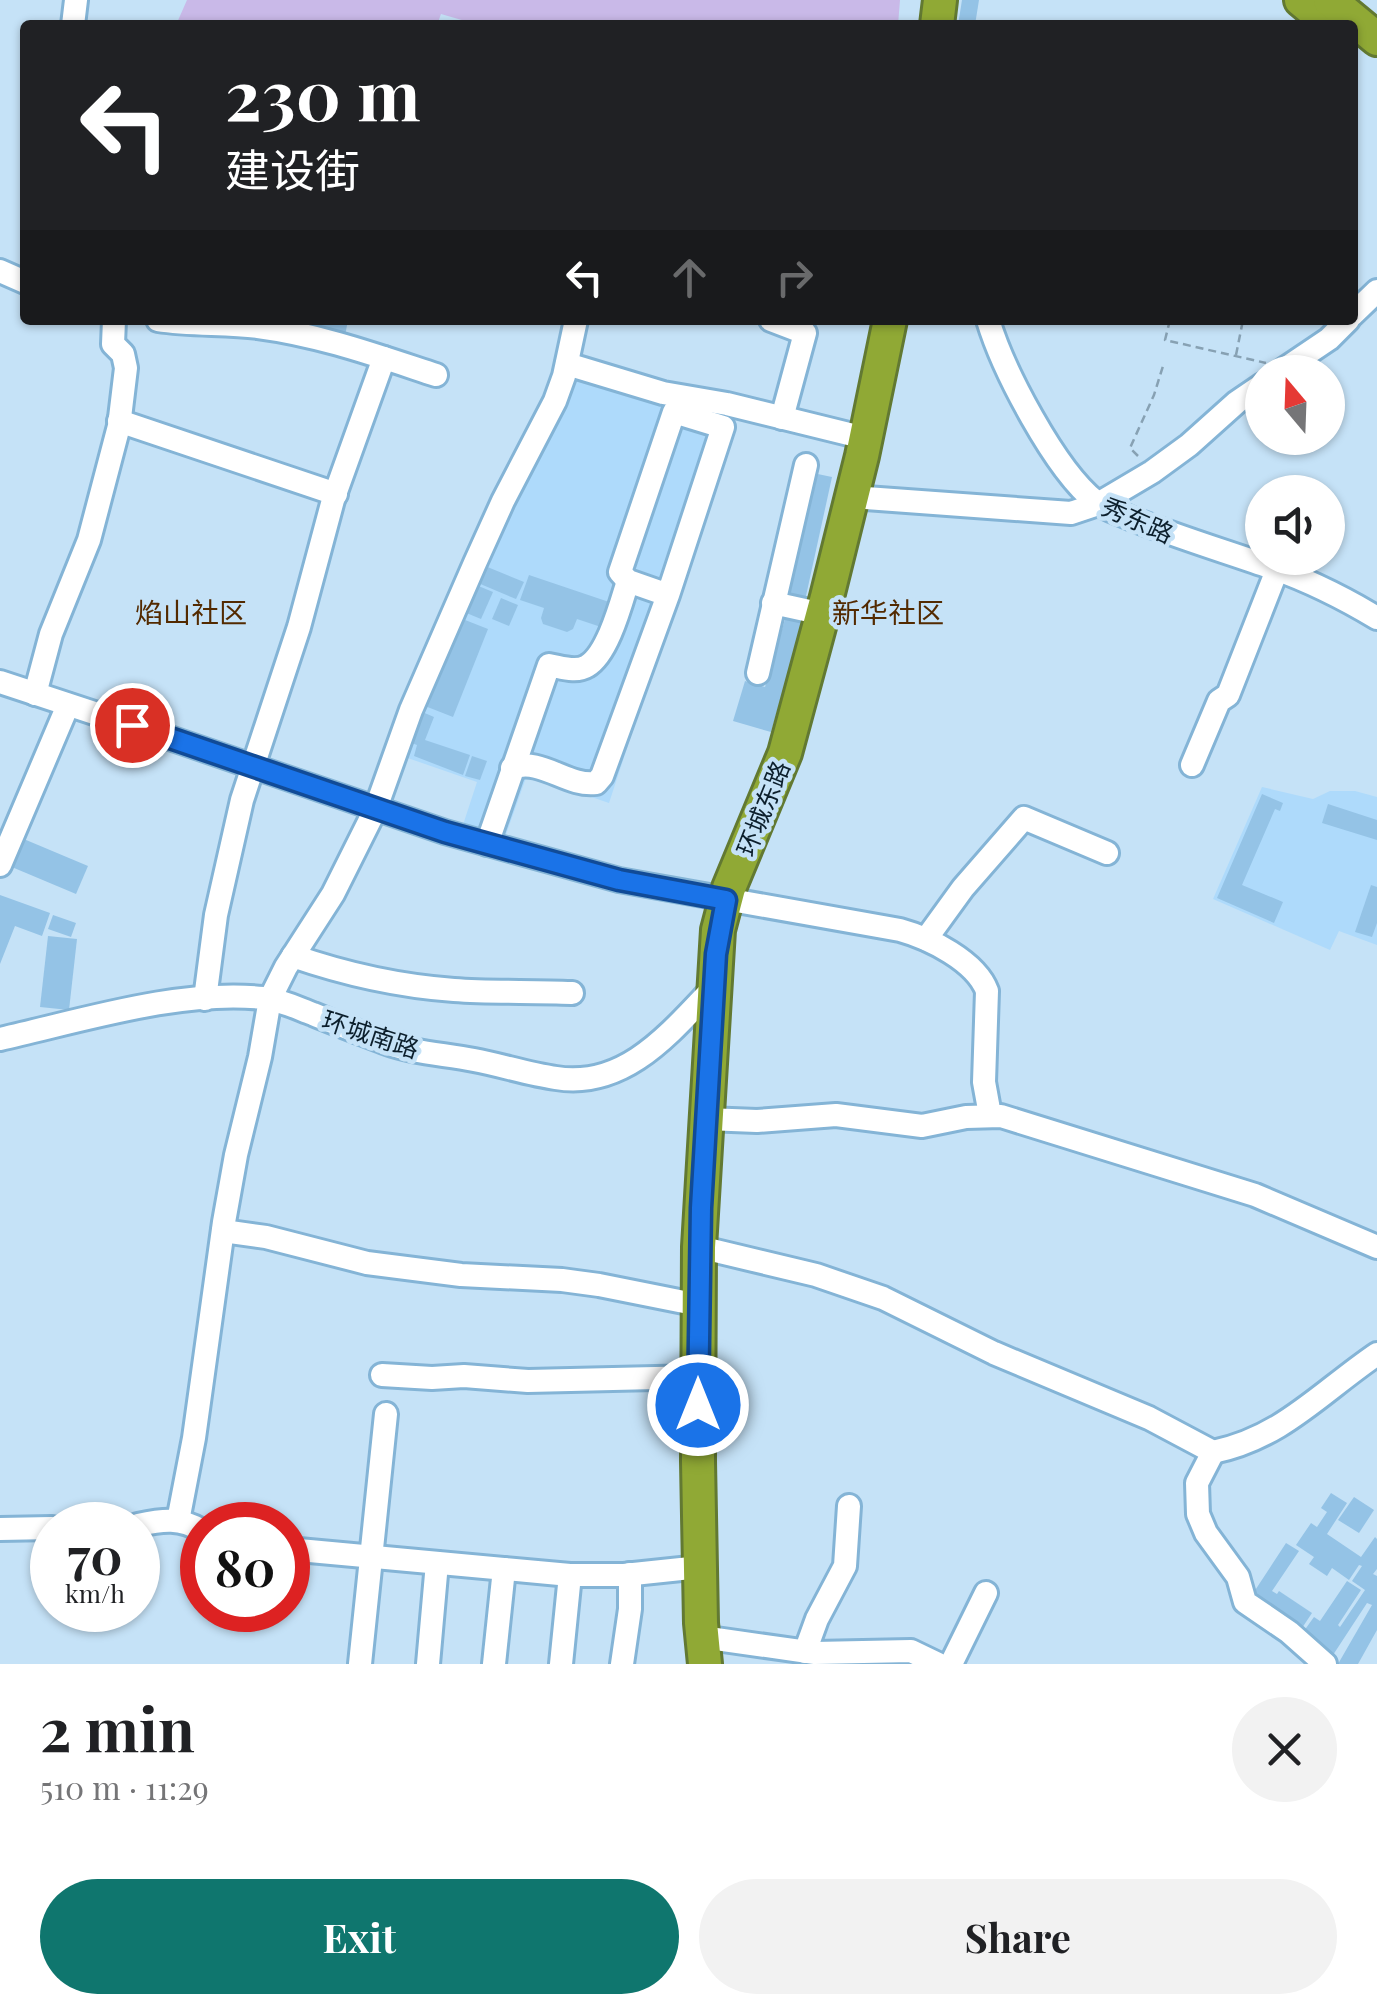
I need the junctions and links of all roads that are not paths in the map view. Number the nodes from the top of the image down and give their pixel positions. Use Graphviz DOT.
graph roads {
  1 [pos="1301,0"];
  2 [pos="1330,0"];
  3 [pos="1325,20"];
  4 [pos="1354,20"];
  5 [pos="1377,291"];
  6 [pos="1358,310"];
  7 [pos="114,325"];
  8 [pos="229,325"];
  9 [pos="575,325"];
  10 [pos="784,325"];
  11 [pos="889,325"];
  12 [pos="990,325"];
  13 [pos="1343,325"];
  14 [pos="1306,355"];
  15 [pos="384,358"];
  16 [pos="567,364"];
  17 [pos="436,375"];
  18 [pos="1245,396"];
  19 [pos="782,418"];
  20 [pos="120,421"];
  21 [pos="866,438"];
  22 [pos="806,465"];
  23 [pos="336,494"];
  24 [pos="852,497"];
  25 [pos="1098,504"];
  26 [pos="1245,560"];
  27 [pos="1274,575"];
  28 [pos="1289,575"];
  29 [pos="628,581"];
  30 [pos="668,596"];
  31 [pos="773,603"];
  32 [pos="823,614"];
  33 [pos="1377,618"];
  34 [pos="758,673"];
  35 [pos="0,682"];
  36 [pos="35,694"];
  37 [pos="68,705"];
  38 [pos="1192,765"];
  39 [pos="252,766"];
  40 [pos="512,768"];
  41 [pos="376,808"];
  42 [pos="8,826"];
  43 [pos="487,844"];
  44 [pos="1106,853"];
  45 [pos="0,865"];
  46 [pos="726,900"];
  47 [pos="926,939"];
  48 [pos="293,956"];
  49 [pos="714,988"];
  50 [pos="572,992"];
  51 [pos="205,999"];
  52 [pos="270,999"];
  53 [pos="0,1039"];
  54 [pos="990,1115"];
  55 [pos="706,1118"];
  56 [pos="223,1232"];
  57 [pos="699,1247"];
  58 [pos="1377,1247"];
  59 [pos="699,1305"];
  60 [pos="1377,1354"];
  61 [pos="382,1374"];
  62 [pos="698,1377"];
  63 [pos="386,1414"];
  64 [pos="1213,1452"];
  65 [pos="849,1506"];
  66 [pos="160,1520"];
  67 [pos="178,1520"];
  68 [pos="30,1529"];
  69 [pos="0,1530"];
  70 [pos="310,1551"];
  71 [pos="371,1557"];
  72 [pos="437,1563"];
  73 [pos="700,1567"];
  74 [pos="504,1569"];
  75 [pos="630,1574"];
  76 [pos="570,1575"];
  77 [pos="986,1593"];
  78 [pos="703,1651"];
  79 [pos="805,1652"];
  80 [pos="360,1664"];
  81 [pos="428,1664"];
  82 [pos="494,1664"];
  83 [pos="561,1664"];
  84 [pos="622,1664"];
  85 [pos="938,1664"];
  86 [pos="951,1664"];
  87 [pos="1325,1664"];
  1 -- 3 [label="highway"];
  2 -- 4 [label="highway"];
  5 -- 6 [label="street"];
  7 -- 20 [label="street"];
  8 -- 15 [label="street"];
  9 -- 16 [label="street"];
  10 -- 19 [label="street"];
  11 -- 21 [label="highway, 环城东路"];
  12 -- 25 [label="street, 秀东路"];
  13 -- 14 [label="street"];
  15 -- 17 [label="street"];
  15 -- 23 [label="street"];
  16 -- 19 [label="street"];
  16 -- 41 [label="street"];
  18 -- 25 [label="street"];
  19 -- 21 [label="street"];
  20 -- 23 [label="street"];
  20 -- 36 [label="street"];
  21 -- 24 [label="highway, 环城东路"];
  22 -- 31 [label="street"];
  23 -- 39 [label="street"];
  24 -- 25 [label="street"];
  24 -- 32 [label="highway, 环城东路"];
  25 -- 26 [label="street, 秀东路"];
  27 -- 38 [label="street"];
  28 -- 33 [label="street, 秀东路"];
  29 -- 30 [label="street"];
  29 -- 30 [label="street"];
  29 -- 40 [label="street"];
  30 -- 40 [label="street"];
  31 -- 32 [label="street"];
  31 -- 34 [label="street"];
  32 -- 46 [label="highway, 环城东路"];
  35 -- 36 [label="street"];
  36 -- 37 [label="street"];
  37 -- 39 [label="street"];
  37 -- 42 [label="street"];
  39 -- 41 [label="street"];
  39 -- 51 [label="street"];
  40 -- 43 [label="street"];
  41 -- 43 [label="street"];
  41 -- 48 [label="street"];
  42 -- 45 [label="street"];
  43 -- 46 [label="street"];
  44 -- 47 [label="street"];
  46 -- 47 [label="street"];
  46 -- 49 [label="highway, 环城东路"];
  47 -- 54 [label="street"];
  48 -- 50 [label="street"];
  48 -- 52 [label="street"];
  49 -- 52 [label="street, 环城南路"];
  49 -- 55 [label="highway, 环城东路"];
  51 -- 52 [label="street, 环城南路"];
  51 -- 53 [label="street, 环城南路"];
  52 -- 56 [label="street"];
  54 -- 55 [label="street"];
  54 -- 58 [label="street"];
  55 -- 57 [label="highway, 环城东路"];
  56 -- 59 [label="street"];
  56 -- 67 [label="street"];
  57 -- 59 [label="highway, 环城东路"];
  57 -- 64 [label="street"];
  59 -- 62 [label="highway, 环城东路"];
  60 -- 64 [label="street"];
  61 -- 62 [label="street"];
  62 -- 73 [label="highway, 环城东路"];
  63 -- 71 [label="street"];
  64 -- 87 [label="street"];
  65 -- 79 [label="street"];
  66 -- 67 [label="street"];
  68 -- 69 [label="street"];
  70 -- 71 [label="street"];
  71 -- 72 [label="street"];
  71 -- 80 [label="street"];
  72 -- 74 [label="street"];
  72 -- 81 [label="street"];
  73 -- 75 [label="street"];
  73 -- 78 [label="highway, 环城东路"];
  74 -- 76 [label="street"];
  74 -- 82 [label="street"];
  75 -- 76 [label="street"];
  75 -- 84 [label="street"];
  76 -- 83 [label="street"];
  77 -- 86 [label="street"];
  78 -- 79 [label="street"];
  79 -- 85 [label="street"];
}
